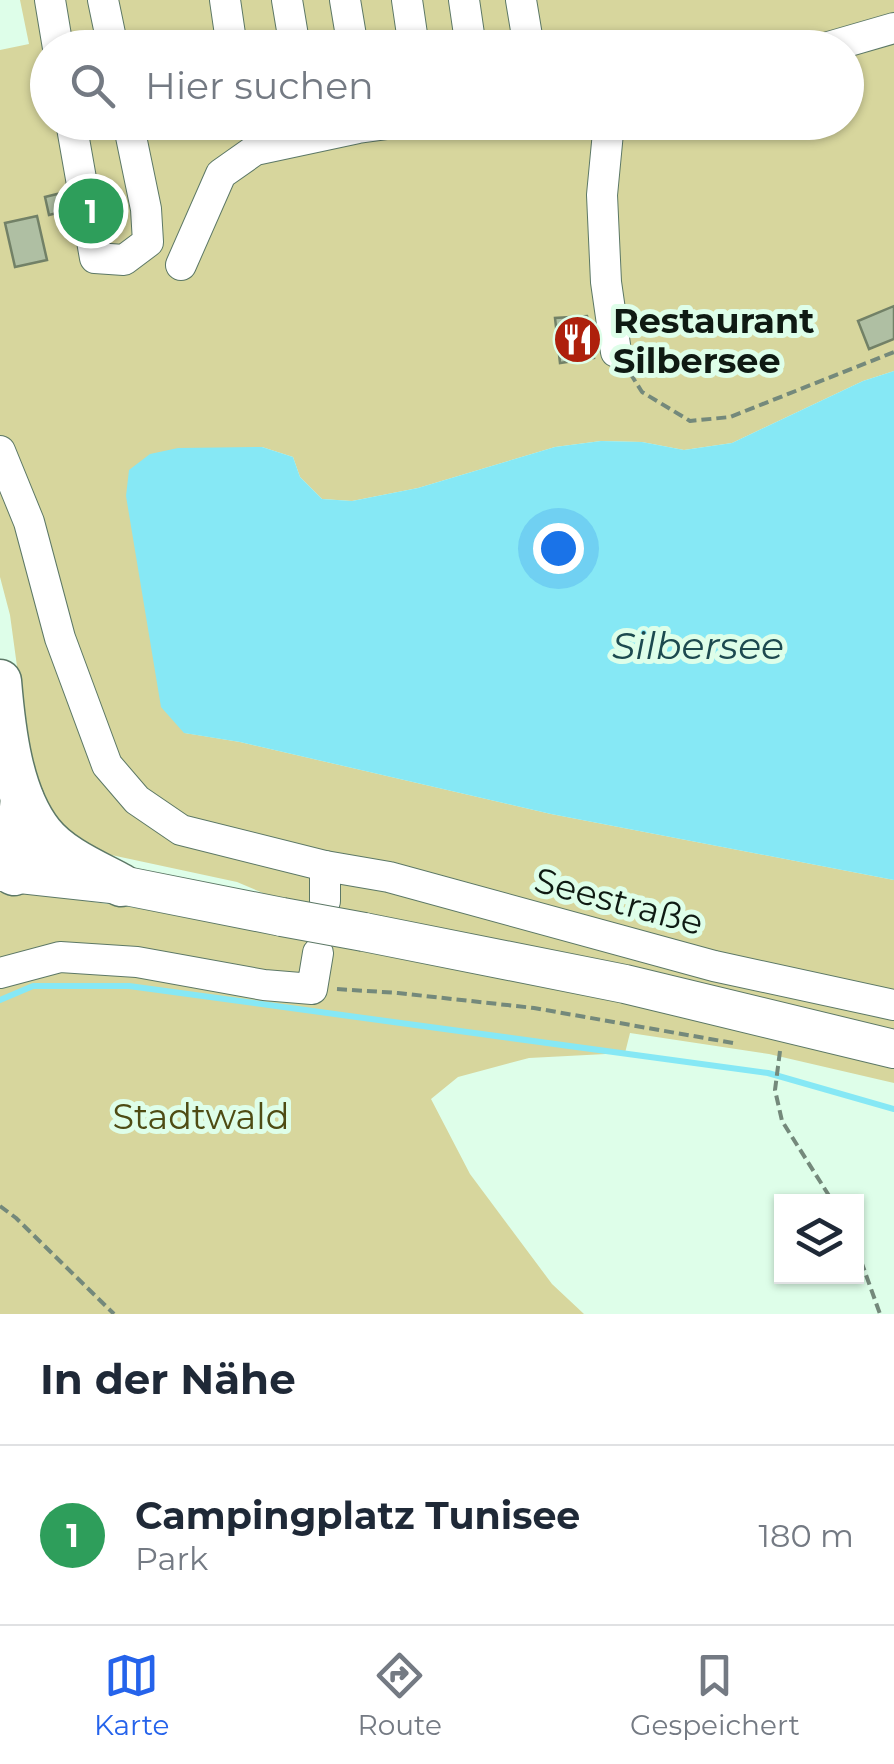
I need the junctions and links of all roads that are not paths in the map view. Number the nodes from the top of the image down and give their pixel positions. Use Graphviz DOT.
graph roads {
  1 [pos="50,0"];
  2 [pos="104,0"];
  3 [pos="225,0"];
  4 [pos="286,0"];
  5 [pos="346,0"];
  6 [pos="406,0"];
  7 [pos="464,0"];
  8 [pos="522,0"];
  9 [pos="894,28"];
  10 [pos="55,30"];
  11 [pos="110,30"];
  12 [pos="229,30"];
  13 [pos="292,30"];
  14 [pos="350,30"];
  15 [pos="411,30"];
  16 [pos="468,30"];
  17 [pos="526,30"];
  18 [pos="864,37"];
  19 [pos="74,140"];
  20 [pos="132,140"];
  21 [pos="301,140"];
  22 [pos="607,140"];
  23 [pos="180,265"];
  24 [pos="616,352"];
  25 [pos="0,451"];
  26 [pos="0,681"];
  27 [pos="2,734"];
  28 [pos="22,798"];
  29 [pos="326,866"];
  30 [pos="7,873"];
  31 [pos="121,885"];
  32 [pos="326,901"];
  33 [pos="318,953"];
  34 [pos="0,973"];
  35 [pos="894,1005"];
  36 [pos="894,1048"];
  1 -- 10 [label="street"];
  2 -- 11 [label="street"];
  3 -- 12 [label="street"];
  4 -- 13 [label="street"];
  5 -- 14 [label="street"];
  6 -- 15 [label="street"];
  7 -- 16 [label="street"];
  8 -- 17 [label="street"];
  9 -- 18 [label="street"];
  19 -- 20 [label="street"];
  21 -- 23 [label="street"];
  22 -- 24 [label="street"];
  25 -- 29 [label="street, Seestraße"];
  26 -- 27 [label="highway"];
  27 -- 28 [label="highway"];
  28 -- 30 [label="highway"];
  28 -- 31 [label="highway"];
  29 -- 32 [label="street"];
  29 -- 35 [label="street, Seestraße"];
  30 -- 31 [label="main road"];
  31 -- 36 [label="main road, bridge"];
  33 -- 34 [label="street"];
}
